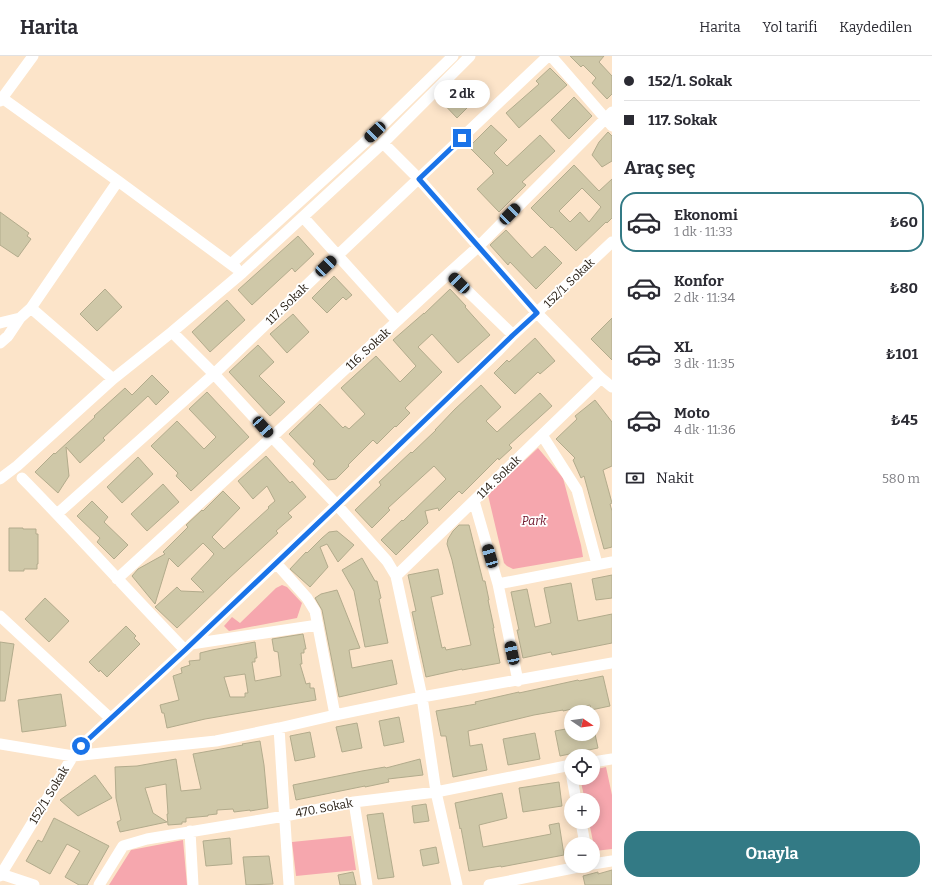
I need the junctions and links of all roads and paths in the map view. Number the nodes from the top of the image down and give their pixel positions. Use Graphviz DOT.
graph roads {
  1 [pos="33,56"];
  2 [pos="453,56"];
  3 [pos="470,56"];
  4 [pos="549,56"];
  5 [pos="1,100"];
  6 [pos="610,119"];
  7 [pos="383,143"];
  8 [pos="419,179"];
  9 [pos="118,181"];
  10 [pos="303,217"];
  11 [pos="479,246"];
  12 [pos="611,246"];
  13 [pos="337,256"];
  14 [pos="232,264"];
  15 [pos="242,273"];
  16 [pos="449,273"];
  17 [pos="31,308"];
  18 [pos="537,313"];
  19 [pos="20,318"];
  20 [pos="397,321"];
  21 [pos="0,323"];
  22 [pos="172,332"];
  23 [pos="513,335"];
  24 [pos="0,343"];
  25 [pos="214,374"];
  26 [pos="601,378"];
  27 [pos="113,379"];
  28 [pos="612,387"];
  29 [pos="542,435"];
  30 [pos="272,437"];
  31 [pos="22,478"];
  32 [pos="0,479"];
  33 [pos="474,501"];
  34 [pos="337,505"];
  35 [pos="57,514"];
  36 [pos="612,562"];
  37 [pos="276,563"];
  38 [pos="597,564"];
  39 [pos="396,576"];
  40 [pos="117,579"];
  41 [pos="498,584"];
  42 [pos="0,616"];
  43 [pos="318,625"];
  44 [pos="188,647"];
  45 [pos="612,663"];
  46 [pos="518,681"];
  47 [pos="422,697"];
  48 [pos="335,715"];
  49 [pos="110,718"];
  50 [pos="279,728"];
  51 [pos="0,744"];
  52 [pos="73,756"];
  53 [pos="612,760"];
  54 [pos="600,761"];
  55 [pos="564,768"];
  56 [pos="436,792"];
  57 [pos="354,802"];
  58 [pos="285,816"];
  59 [pos="190,831"];
  60 [pos="612,860"];
  61 [pos="600,863"];
  62 [pos="564,870"];
  63 [pos="0,875"];
  64 [pos="34,885"];
  65 [pos="99,885"];
  66 [pos="193,885"];
  67 [pos="289,885"];
  68 [pos="367,885"];
  69 [pos="458,885"];
  70 [pos="489,885"];
  1 -- 5 [label="street"];
  2 -- 14 [label="street"];
  3 -- 7 [label="street"];
  4 -- 6 [label="street"];
  4 -- 8 [label="street, 117. Sokak"];
  5 -- 9 [label="street"];
  6 -- 11 [label="street, 116. Sokak"];
  7 -- 8 [label="street"];
  7 -- 10 [label="street"];
  8 -- 11 [label="street"];
  8 -- 13 [label="street, 117. Sokak"];
  9 -- 14 [label="street"];
  9 -- 17 [label="street"];
  10 -- 13 [label="street"];
  10 -- 15 [label="street"];
  11 -- 16 [label="street, 116. Sokak"];
  11 -- 18 [label="street"];
  12 -- 18 [label="street, 152/1. Sokak"];
  13 -- 20 [label="street"];
  13 -- 25 [label="street, 117. Sokak"];
  14 -- 15 [label="street"];
  15 -- 22 [label="street"];
  16 -- 20 [label="street, 116. Sokak"];
  16 -- 23 [label="street"];
  17 -- 19 [label="street"];
  17 -- 27 [label="street"];
  18 -- 23 [label="street, 152/1. Sokak"];
  18 -- 26 [label="street"];
  19 -- 21 [label="street"];
  19 -- 24 [label="street"];
  20 -- 30 [label="street, 116. Sokak"];
  22 -- 25 [label="street"];
  22 -- 27 [label="street"];
  23 -- 34 [label="street, 152/1. Sokak"];
  25 -- 30 [label="street"];
  25 -- 35 [label="street, 117. Sokak"];
  26 -- 28 [label="street"];
  26 -- 29 [label="street, 114. Sokak"];
  27 -- 32 [label="street"];
  29 -- 33 [label="street, 114. Sokak"];
  29 -- 38 [label="street"];
  30 -- 34 [label="street"];
  30 -- 40 [label="street, 116. Sokak"];
  31 -- 35 [label="street"];
  33 -- 39 [label="street, 114. Sokak"];
  33 -- 41 [label="street"];
  34 -- 37 [label="street, 152/1. Sokak"];
  34 -- 39 [label="street"];
  35 -- 40 [label="street"];
  36 -- 38 [label="street"];
  37 -- 43 [label="street"];
  37 -- 44 [label="street, 152/1. Sokak"];
  38 -- 41 [label="street"];
  39 -- 47 [label="street"];
  40 -- 44 [label="street"];
  41 -- 46 [label="street"];
  42 -- 49 [label="street"];
  43 -- 44 [label="street"];
  43 -- 48 [label="street"];
  44 -- 49 [label="street, 152/1. Sokak"];
  45 -- 46 [label="street"];
  46 -- 47 [label="street"];
  47 -- 48 [label="street"];
  47 -- 56 [label="street"];
  48 -- 50 [label="street"];
  49 -- 52 [label="street, 152/1. Sokak"];
  50 -- 52 [label="street"];
  50 -- 58 [label="street"];
  51 -- 52 [label="street"];
  52 -- 63 [label="street, 152/1. Sokak"];
  53 -- 54 [label="street"];
  55 -- 56 [label="street, 470. Sokak"];
  56 -- 57 [label="street, 470. Sokak"];
  56 -- 69 [label="street"];
  57 -- 58 [label="street, 470. Sokak"];
  57 -- 68 [label="street"];
  58 -- 59 [label="street, 470. Sokak"];
  58 -- 67 [label="street"];
  59 -- 65 [label="street, 470. Sokak"];
  59 -- 66 [label="street"];
  60 -- 61 [label="street"];
  62 -- 70 [label="street"];
  63 -- 64 [label="street"];
}
